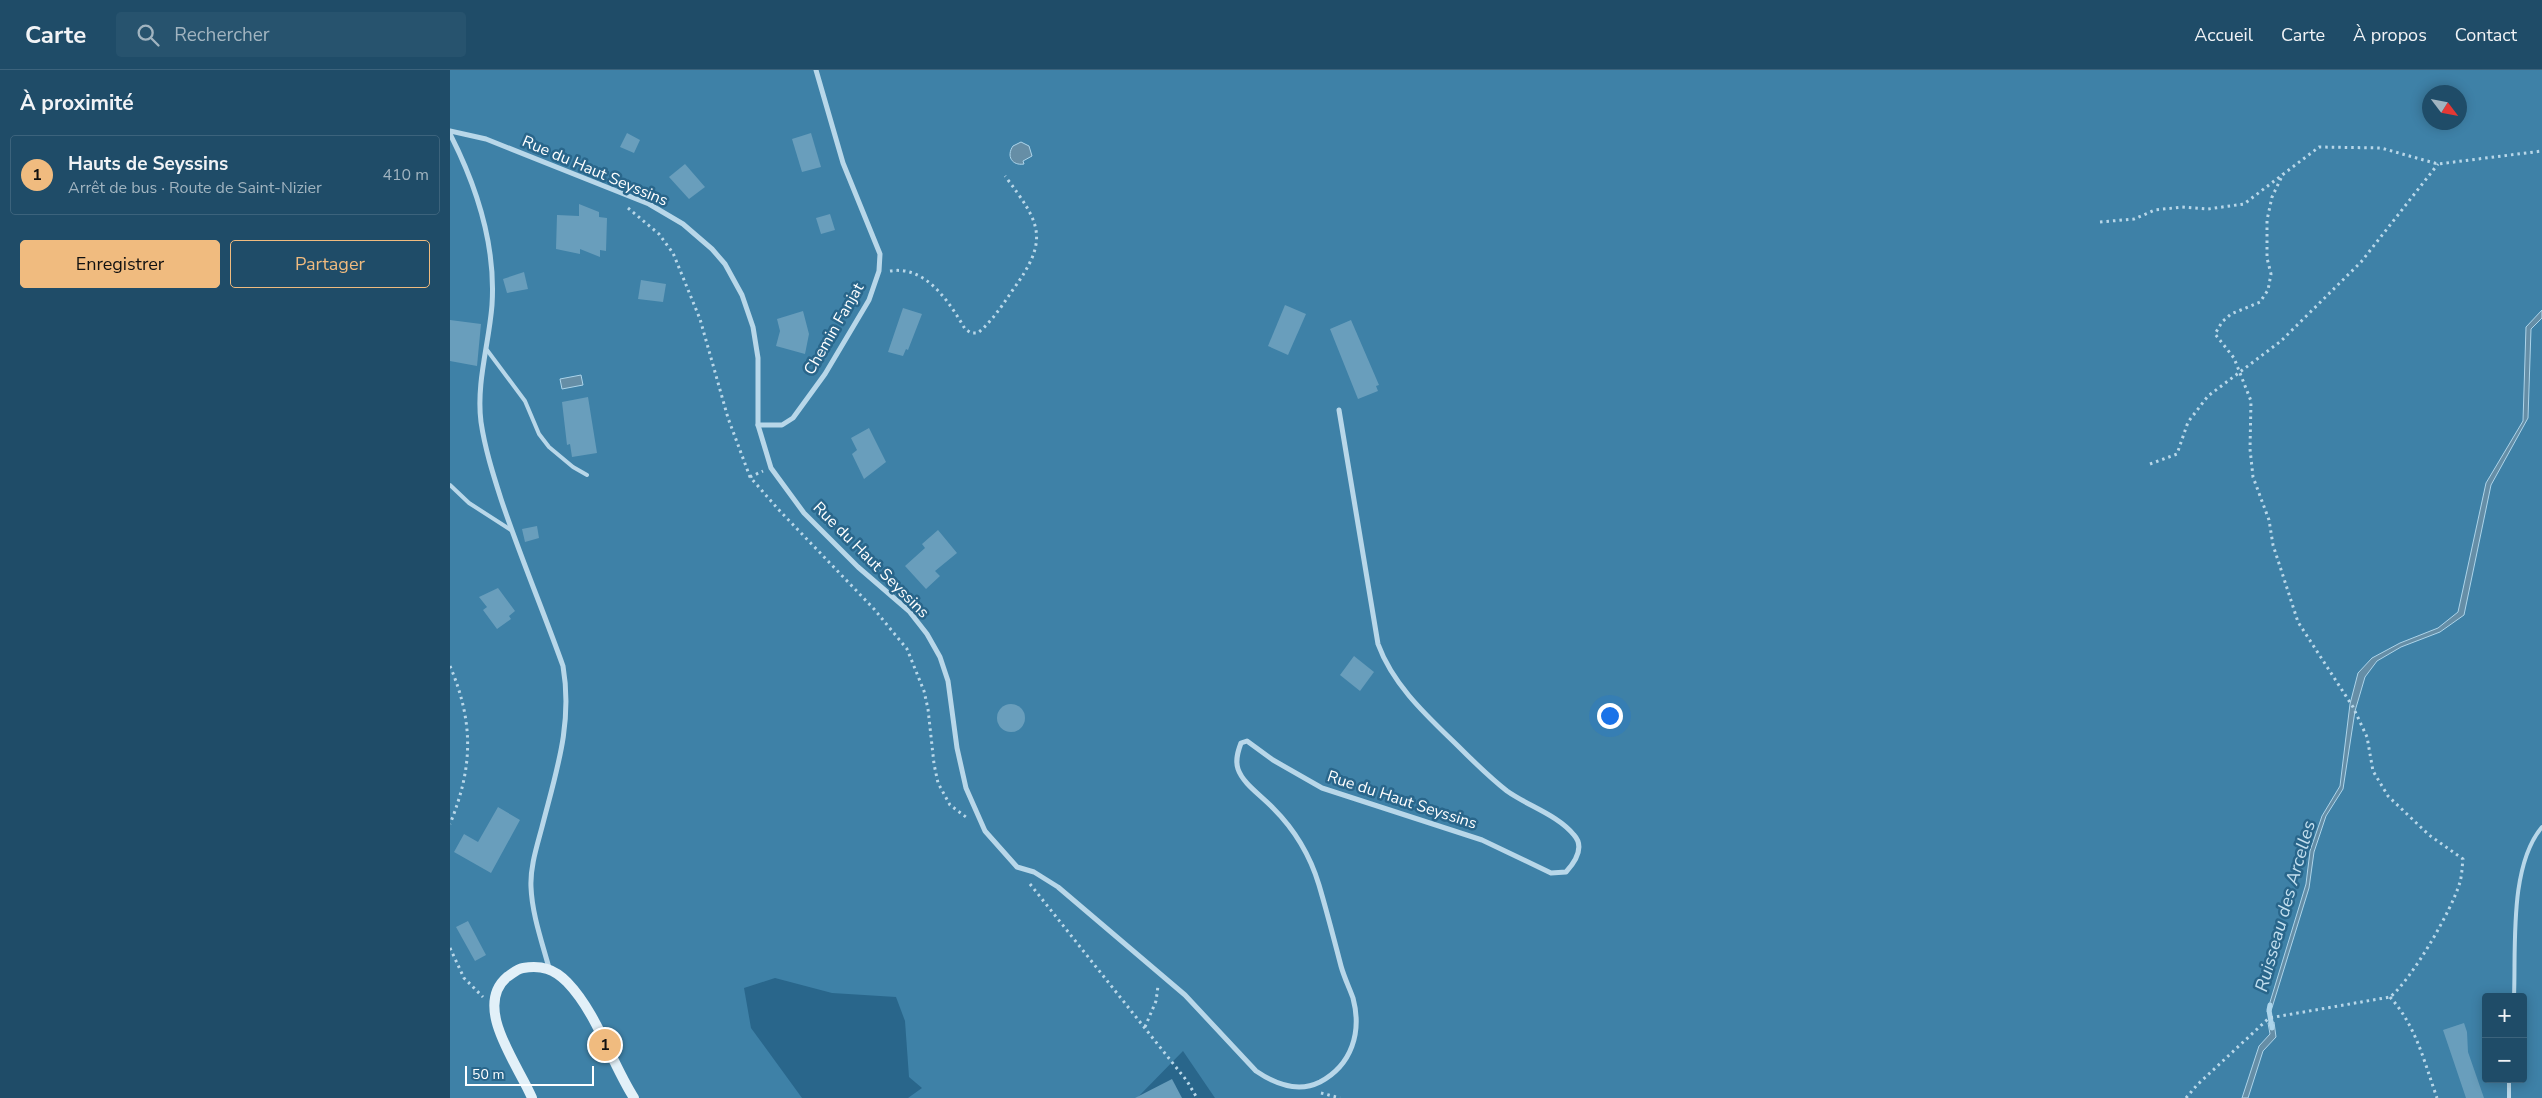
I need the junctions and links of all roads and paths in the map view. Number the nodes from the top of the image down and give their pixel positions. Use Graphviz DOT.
graph roads {
  1 [pos="816,70"];
  2 [pos="450,132"];
  3 [pos="2542,151"];
  4 [pos="2438,164"];
  5 [pos="2283,174"];
  6 [pos="1005,176"];
  7 [pos="626,207"];
  8 [pos="2100,222"];
  9 [pos="878,275"];
  10 [pos="487,350"];
  11 [pos="2239,370"];
  12 [pos="1339,410"];
  13 [pos="758,425"];
  14 [pos="2150,464"];
  15 [pos="587,475"];
  16 [pos="450,485"];
  17 [pos="511,530"];
  18 [pos="450,666"];
  19 [pos="450,824"];
  20 [pos="2542,827"];
  21 [pos="984,831"];
  22 [pos="1017,867"];
  23 [pos="450,948"];
  24 [pos="549,968"];
  25 [pos="1160,974"];
  26 [pos="2514,993"];
  27 [pos="2390,996"];
  28 [pos="494,1005"];
  29 [pos="1144,1028"];
  30 [pos="2509,1083"];
  31 [pos="532,1098"];
  32 [pos="634,1098"];
  33 [pos="1197,1098"];
  34 [pos="2186,1098"];
  35 [pos="2437,1098"];
  36 [pos="2509,1098"];
  1 -- 9 [label="street, Chemin Fanjat"];
  2 -- 10 [label="street, Rue du Haut Seyssins"];
  2 -- 13 [label="street, Rue du Haut Seyssins"];
  3 -- 4 [label="path"];
  4 -- 5 [label="path"];
  4 -- 11 [label="path"];
  5 -- 8 [label="path"];
  5 -- 11 [label="path"];
  6 -- 9 [label="path"];
  7 -- 21 [label="path"];
  9 -- 13 [label="street, Chemin Fanjat"];
  10 -- 15 [label="lane"];
  10 -- 17 [label="street, Rue du Haut Seyssins"];
  11 -- 14 [label="path"];
  11 -- 27 [label="path"];
  12 -- 25 [label="street, Rue du Haut Seyssins"];
  13 -- 21 [label="street, Rue du Haut Seyssins"];
  16 -- 17 [label="lane"];
  17 -- 24 [label="street, Rue du Haut Seyssins"];
  18 -- 19 [label="path"];
  20 -- 26 [label="lane"];
  21 -- 22 [label="street, Rue du Haut Seyssins"];
  22 -- 25 [label="street, Rue du Haut Seyssins"];
  22 -- 29 [label="path"];
  23 -- 28 [label="path"];
  24 -- 28 [label="main road"];
  24 -- 32 [label="main road"];
  25 -- 29 [label="path"];
  27 -- 34 [label="path"];
  27 -- 35 [label="path"];
  28 -- 31 [label="main road"];
  29 -- 33 [label="path"];
  30 -- 36 [label="lane"];
}
